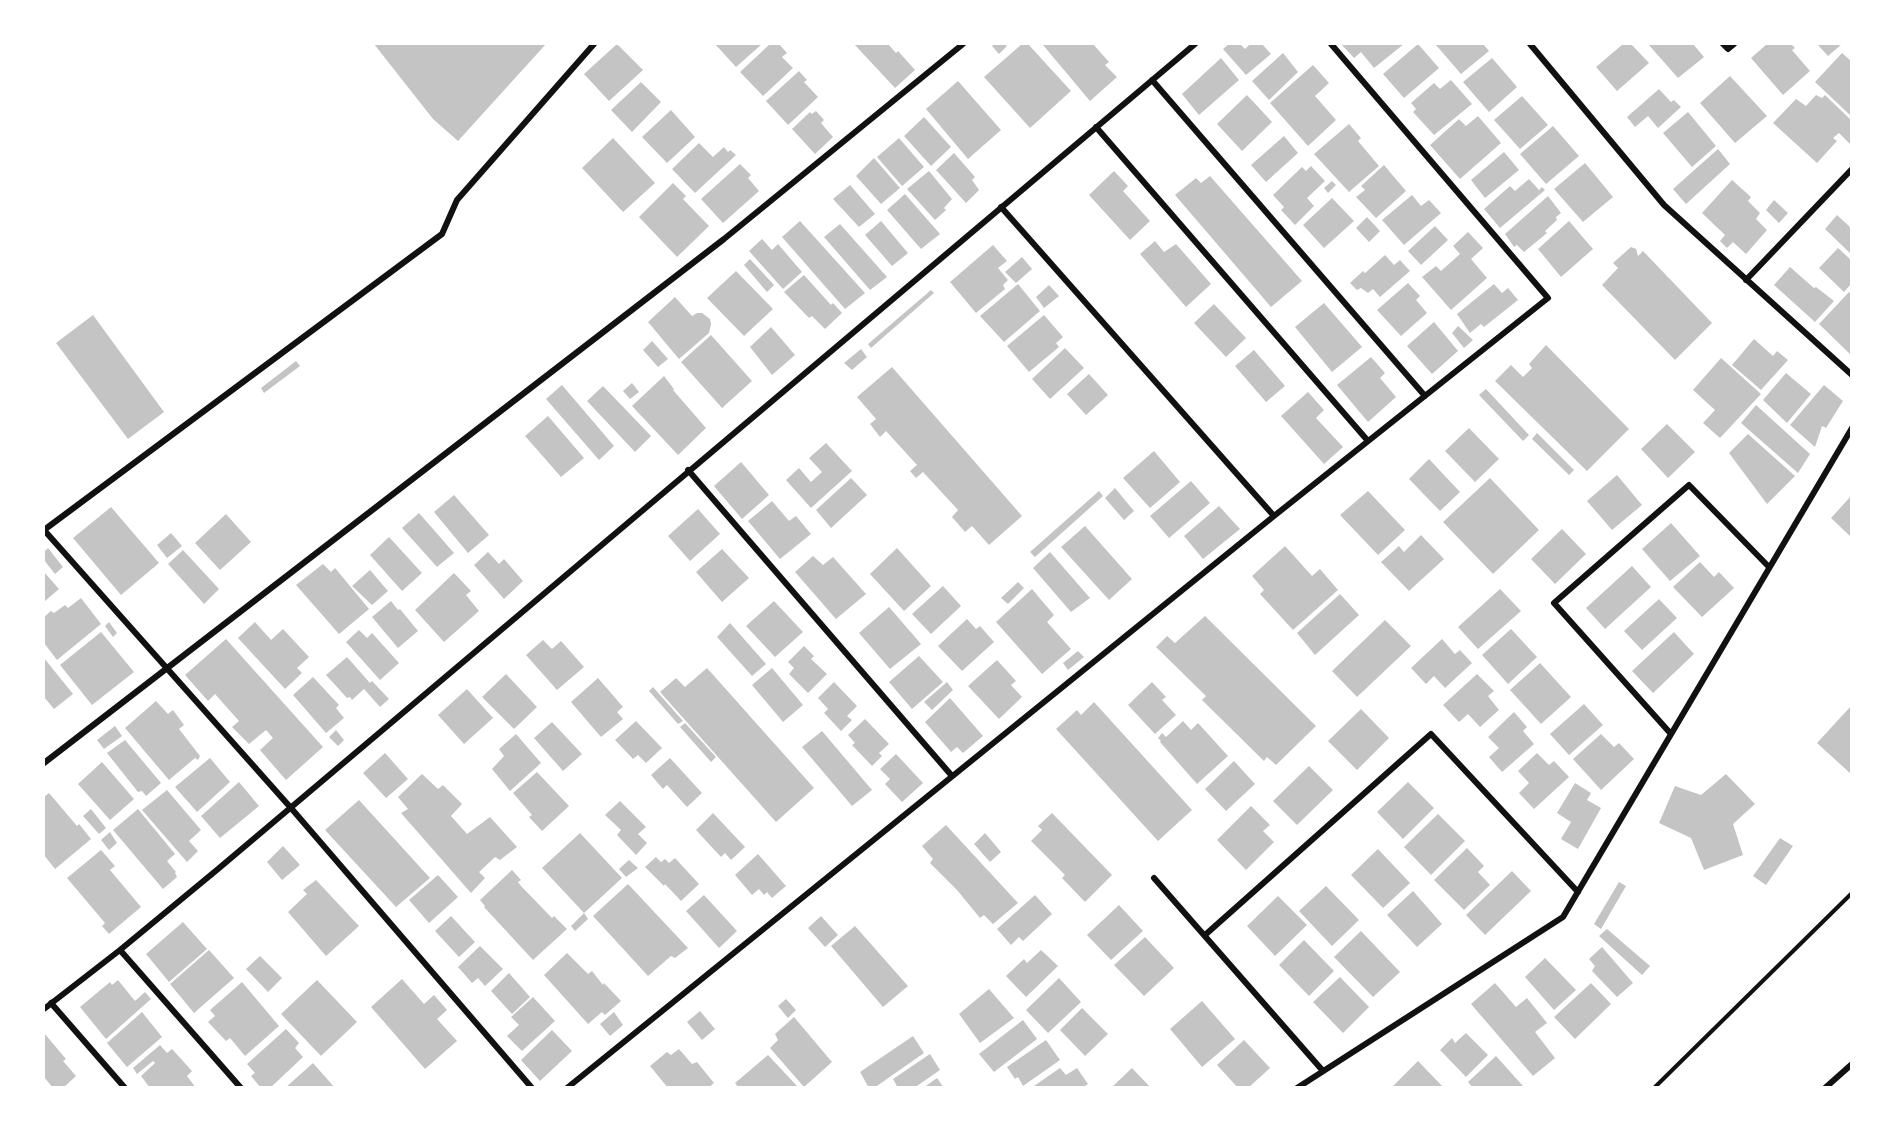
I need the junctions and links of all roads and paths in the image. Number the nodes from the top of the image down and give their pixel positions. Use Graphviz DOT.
graph roads {
  1 [pos="594,44"];
  2 [pos="963,44"];
  3 [pos="1195,44"];
  4 [pos="1331,44"];
  5 [pos="1530,44"];
  6 [pos="1723,44"];
  7 [pos="1734,44"];
  8 [pos="1152,80"];
  9 [pos="1096,127"];
  10 [pos="1851,169"];
  11 [pos="1001,207"];
  12 [pos="1746,280"];
  13 [pos="1851,375"];
  14 [pos="1425,396"];
  15 [pos="1851,428"];
  16 [pos="1368,441"];
  17 [pos="688,470"];
  18 [pos="1274,516"];
  19 [pos="44,530"];
  20 [pos="1769,567"];
  21 [pos="166,668"];
  22 [pos="1671,734"];
  23 [pos="44,763"];
  24 [pos="952,776"];
  25 [pos="291,808"];
  26 [pos="1154,878"];
  27 [pos="1578,892"];
  28 [pos="1851,893"];
  29 [pos="1205,935"];
  30 [pos="120,950"];
  31 [pos="51,1003"];
  32 [pos="44,1008"];
  33 [pos="1851,1064"];
  34 [pos="1323,1071"];
  35 [pos="125,1088"];
  36 [pos="241,1088"];
  37 [pos="532,1088"];
  38 [pos="567,1088"];
  39 [pos="1297,1088"];
  40 [pos="1654,1088"];
  41 [pos="1825,1088"];
  1 -- 19 [label="street"];
  2 -- 21 [label="street"];
  3 -- 8 [label="street"];
  4 -- 14 [label="street"];
  5 -- 12 [label="street"];
  6 -- 7 [label="street"];
  8 -- 9 [label="street"];
  8 -- 14 [label="street"];
  9 -- 11 [label="street"];
  9 -- 16 [label="street"];
  10 -- 12 [label="street"];
  11 -- 17 [label="street"];
  11 -- 18 [label="street"];
  12 -- 13 [label="street"];
  14 -- 16 [label="street"];
  15 -- 20 [label="street"];
  16 -- 18 [label="street"];
  17 -- 24 [label="street"];
  17 -- 25 [label="street"];
  18 -- 24 [label="street"];
  19 -- 21 [label="street"];
  20 -- 22 [label="street"];
  20 -- 22 [label="street"];
  21 -- 23 [label="street"];
  21 -- 25 [label="street"];
  22 -- 27 [label="street"];
  24 -- 38 [label="street"];
  25 -- 30 [label="street"];
  25 -- 37 [label="street"];
  26 -- 29 [label="street"];
  27 -- 29 [label="street"];
  27 -- 34 [label="street"];
  28 -- 40 [label="path"];
  29 -- 34 [label="street"];
  30 -- 31 [label="street"];
  30 -- 36 [label="street"];
  31 -- 32 [label="street"];
  31 -- 35 [label="street"];
  33 -- 41 [label="street"];
  34 -- 39 [label="street"];
}
